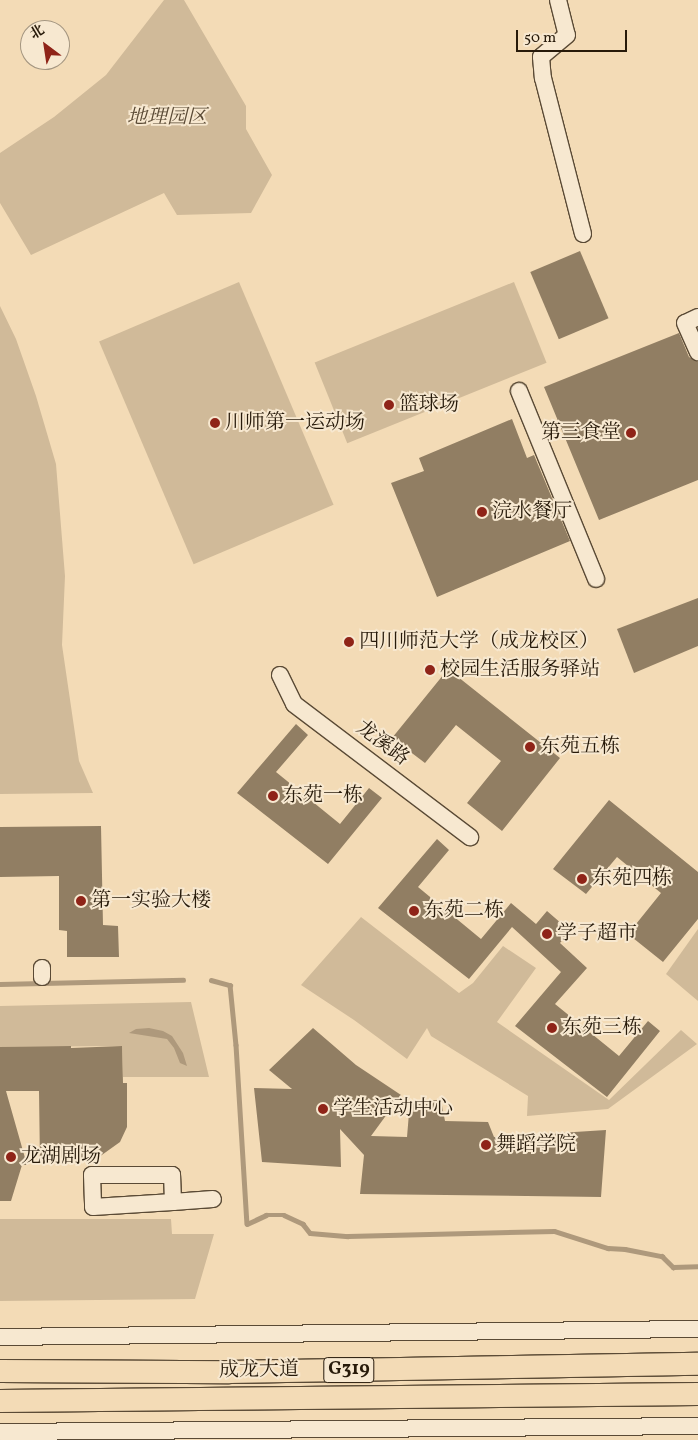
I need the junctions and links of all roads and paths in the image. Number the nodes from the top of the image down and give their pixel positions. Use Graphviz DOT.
graph roads {
  1 [pos="558,0"];
  2 [pos="583,234"];
  3 [pos="692,320"];
  4 [pos="698,352"];
  5 [pos="519,391"];
  6 [pos="596,579"];
  7 [pos="280,675"];
  8 [pos="470,837"];
  9 [pos="213,1199"];
  10 [pos="173,1202"];
  11 [pos="698,1329"];
  12 [pos="0,1336"];
  13 [pos="698,1364"];
  14 [pos="0,1371"];
  15 [pos="698,1394"];
  16 [pos="0,1401"];
  17 [pos="698,1426"];
  18 [pos="0,1432"];
  1 -- 2 [label="street"];
  3 -- 4 [label="street"];
  5 -- 6 [label="street"];
  7 -- 8 [label="street, 龙溪路"];
  9 -- 10 [label="street"];
  10 -- 10 [label="street"];
  11 -- 12 [label="street"];
  13 -- 14 [label="highway, 成龙大道 / G319"];
  15 -- 16 [label="highway, 成龙大道 / G319"];
  17 -- 18 [label="street"];
}
